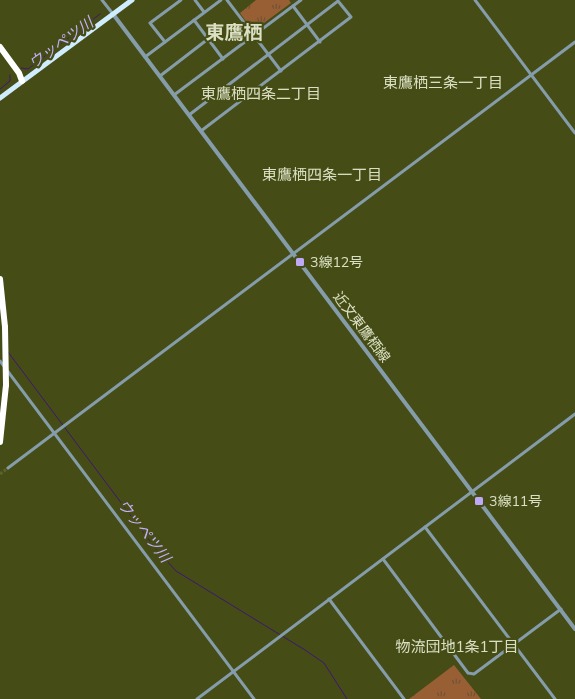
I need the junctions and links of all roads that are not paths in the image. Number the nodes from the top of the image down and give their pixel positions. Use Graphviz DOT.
graph roads {
  1 [pos="102,0"];
  2 [pos="132,0"];
  3 [pos="181,0"];
  4 [pos="194,0"];
  5 [pos="220,0"];
  6 [pos="227,0"];
  7 [pos="301,0"];
  8 [pos="475,0"];
  9 [pos="294,6"];
  10 [pos="204,12"];
  11 [pos="113,14"];
  12 [pos="194,20"];
  13 [pos="307,24"];
  14 [pos="254,36"];
  15 [pos="208,39"];
  16 [pos="165,42"];
  17 [pos="320,42"];
  18 [pos="575,42"];
  19 [pos="0,47"];
  20 [pos="0,54"];
  21 [pos="268,54"];
  22 [pos="145,57"];
  23 [pos="223,59"];
  24 [pos="281,71"];
  25 [pos="531,75"];
  26 [pos="160,76"];
  27 [pos="22,81"];
  28 [pos="174,95"];
  29 [pos="0,98"];
  30 [pos="189,115"];
  31 [pos="201,131"];
  32 [pos="575,133"];
  33 [pos="293,254"];
  34 [pos="0,280"];
  35 [pos="0,284"];
  36 [pos="2,291"];
  37 [pos="0,361"];
  38 [pos="575,414"];
  39 [pos="55,433"];
  40 [pos="0,442"];
  41 [pos="8,468"];
  42 [pos="472,492"];
  43 [pos="425,527"];
  44 [pos="383,559"];
  45 [pos="330,599"];
  46 [pos="561,609"];
  47 [pos="575,628"];
  48 [pos="514,645"];
  49 [pos="233,671"];
  50 [pos="197,699"];
  51 [pos="254,699"];
  52 [pos="404,699"];
  53 [pos="555,699"];
  1 -- 11 [label="street"];
  2 -- 11 [label="main road"];
  3 -- 16 [label="street"];
  4 -- 10 [label="street"];
  5 -- 10 [label="street"];
  6 -- 14 [label="street"];
  7 -- 9 [label="street"];
  8 -- 25 [label="street"];
  9 -- 13 [label="street"];
  9 -- 14 [label="street"];
  10 -- 12 [label="street"];
  11 -- 22 [label="street, 近文東鷹栖線"];
  11 -- 27 [label="main road"];
  12 -- 15 [label="street"];
  12 -- 16 [label="street"];
  13 -- 17 [label="street"];
  13 -- 17 [label="street"];
  13 -- 21 [label="street"];
  14 -- 21 [label="street"];
  14 -- 23 [label="street"];
  15 -- 23 [label="street"];
  15 -- 26 [label="street"];
  16 -- 22 [label="street"];
  17 -- 24 [label="street"];
  18 -- 25 [label="street"];
  19 -- 27 [label="highway"];
  20 -- 27 [label="highway"];
  21 -- 24 [label="street"];
  21 -- 30 [label="street"];
  22 -- 26 [label="street, 近文東鷹栖線"];
  23 -- 28 [label="street"];
  24 -- 31 [label="street"];
  25 -- 32 [label="street"];
  25 -- 33 [label="street"];
  26 -- 28 [label="street, 近文東鷹栖線"];
  27 -- 29 [label="main road"];
  28 -- 30 [label="street, 近文東鷹栖線"];
  30 -- 31 [label="street, 近文東鷹栖線"];
  31 -- 33 [label="street, 近文東鷹栖線"];
  33 -- 39 [label="street"];
  33 -- 42 [label="street, 近文東鷹栖線"];
  34 -- 36 [label="highway"];
  35 -- 36 [label="highway"];
  36 -- 40 [label="highway, bridge"];
  37 -- 39 [label="street"];
  38 -- 42 [label="street"];
  39 -- 41 [label="street"];
  39 -- 49 [label="street"];
  42 -- 43 [label="street"];
  42 -- 46 [label="street, 近文東鷹栖線"];
  43 -- 44 [label="street"];
  43 -- 48 [label="street"];
  44 -- 45 [label="street"];
  44 -- 48 [label="street"];
  45 -- 49 [label="street"];
  45 -- 52 [label="street"];
  46 -- 47 [label="street, 近文東鷹栖線"];
  46 -- 48 [label="street"];
  48 -- 53 [label="street"];
  49 -- 50 [label="street"];
  49 -- 51 [label="street"];
}
